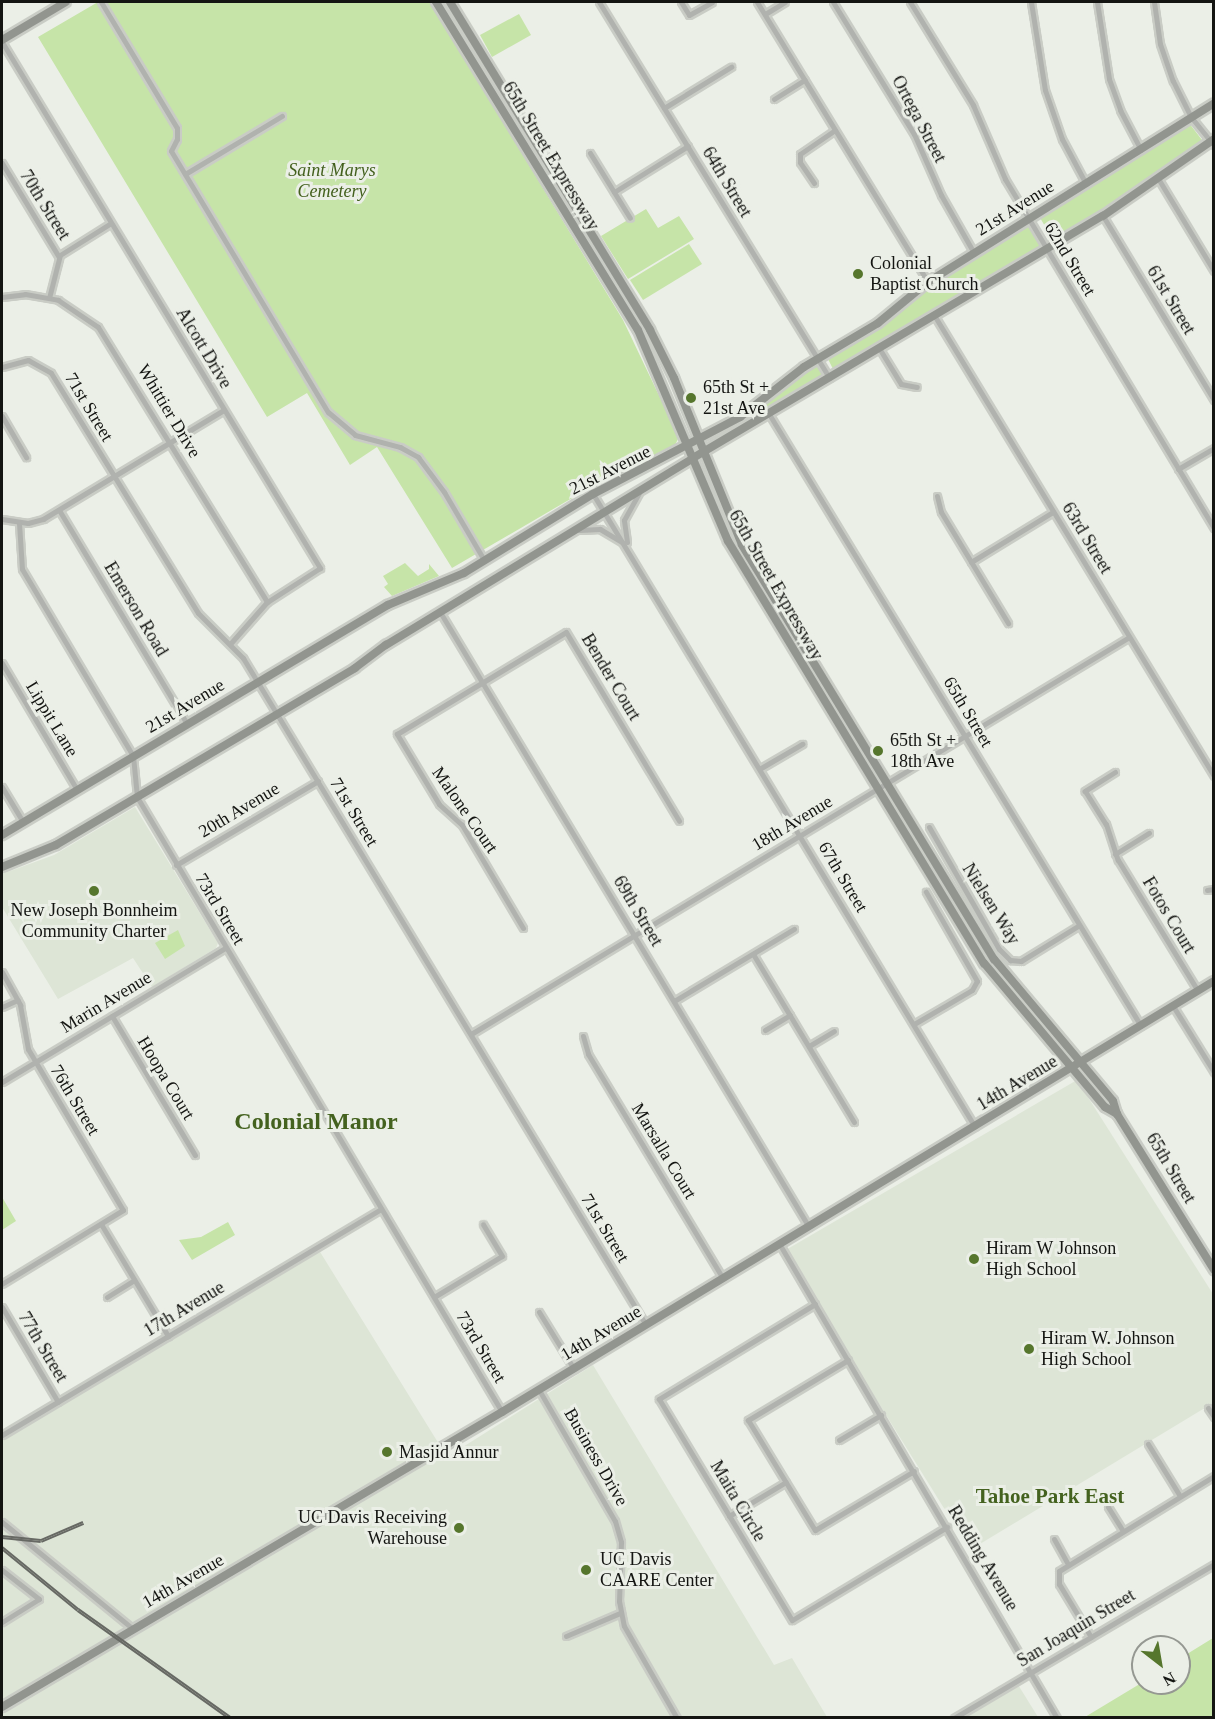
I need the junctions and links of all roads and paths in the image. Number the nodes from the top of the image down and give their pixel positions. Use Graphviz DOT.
graph roads {
  1 [pos="66,2"];
  2 [pos="101,2"];
  3 [pos="436,2"];
  4 [pos="450,2"];
  5 [pos="599,2"];
  6 [pos="681,2"];
  7 [pos="712,2"];
  8 [pos="757,2"];
  9 [pos="785,2"];
  10 [pos="833,2"];
  11 [pos="910,2"];
  12 [pos="1030,2"];
  13 [pos="1097,2"];
  14 [pos="1154,2"];
  15 [pos="765,14"];
  16 [pos="2,41"];
  17 [pos="731,67"];
  18 [pos="805,80"];
  19 [pos="774,99"];
  20 [pos="1214,104"];
  21 [pos="664,108"];
  22 [pos="282,116"];
  23 [pos="1191,117"];
  24 [pos="835,130"];
  25 [pos="1213,142"];
  26 [pos="688,146"];
  27 [pos="1142,150"];
  28 [pos="590,153"];
  29 [pos="2,163"];
  30 [pos="184,174"];
  31 [pos="1159,180"];
  32 [pos="814,183"];
  33 [pos="1086,184"];
  34 [pos="614,192"];
  35 [pos="1103,216"];
  36 [pos="630,218"];
  37 [pos="1029,218"];
  38 [pos="111,223"];
  39 [pos="1047,249"];
  40 [pos="975,253"];
  41 [pos="59,257"];
  42 [pos="1214,271"];
  43 [pos="928,282"];
  44 [pos="2,297"];
  45 [pos="49,298"];
  46 [pos="934,315"];
  47 [pos="879,348"];
  48 [pos="817,359"];
  49 [pos="2,368"];
  50 [pos="829,378"];
  51 [pos="917,387"];
  52 [pos="1214,400"];
  53 [pos="224,410"];
  54 [pos="769,414"];
  55 [pos="2,416"];
  56 [pos="698,440"];
  57 [pos="170,442"];
  58 [pos="688,446"];
  59 [pos="1214,448"];
  60 [pos="703,452"];
  61 [pos="26,457"];
  62 [pos="693,458"];
  63 [pos="1178,469"];
  64 [pos="114,476"];
  65 [pos="640,492"];
  66 [pos="593,494"];
  67 [pos="937,496"];
  68 [pos="59,510"];
  69 [pos="1053,512"];
  70 [pos="605,513"];
  71 [pos="2,519"];
  72 [pos="19,523"];
  73 [pos="1214,528"];
  74 [pos="574,531"];
  75 [pos="630,549"];
  76 [pos="484,560"];
  77 [pos="971,562"];
  78 [pos="267,602"];
  79 [pos="440,612"];
  80 [pos="1008,623"];
  81 [pos="1129,638"];
  82 [pos="230,644"];
  83 [pos="2,663"];
  84 [pos="258,682"];
  85 [pos="484,682"];
  86 [pos="277,714"];
  87 [pos="187,724"];
  88 [pos="964,738"];
  89 [pos="802,744"];
  90 [pos="133,756"];
  91 [pos="761,768"];
  92 [pos="1115,772"];
  93 [pos="1214,776"];
  94 [pos="318,781"];
  95 [pos="887,784"];
  96 [pos="2,787"];
  97 [pos="878,789"];
  98 [pos="77,790"];
  99 [pos="137,797"];
  100 [pos="679,821"];
  101 [pos="22,822"];
  102 [pos="929,827"];
  103 [pos="1149,833"];
  104 [pos="2,835"];
  105 [pos="801,835"];
  106 [pos="1115,854"];
  107 [pos="176,865"];
  108 [pos="2,867"];
  109 [pos="926,892"];
  110 [pos="1078,926"];
  111 [pos="523,928"];
  112 [pos="794,929"];
  113 [pos="635,935"];
  114 [pos="225,948"];
  115 [pos="753,954"];
  116 [pos="2,972"];
  117 [pos="1214,981"];
  118 [pos="1198,991"];
  119 [pos="18,1000"];
  120 [pos="674,1001"];
  121 [pos="1173,1006"];
  122 [pos="2,1007"];
  123 [pos="790,1015"];
  124 [pos="112,1016"];
  125 [pos="914,1024"];
  126 [pos="1141,1026"];
  127 [pos="765,1030"];
  128 [pos="834,1031"];
  129 [pos="471,1034"];
  130 [pos="583,1036"];
  131 [pos="809,1046"];
  132 [pos="35,1062"];
  133 [pos="1082,1063"];
  134 [pos="1073,1069"];
  135 [pos="1214,1072"];
  136 [pos="2,1082"];
  137 [pos="1117,1114"];
  138 [pos="854,1122"];
  139 [pos="975,1127"];
  140 [pos="195,1155"];
  141 [pos="381,1209"];
  142 [pos="101,1224"];
  143 [pos="483,1224"];
  144 [pos="809,1227"];
  145 [pos="780,1245"];
  146 [pos="1214,1270"];
  147 [pos="723,1279"];
  148 [pos="134,1280"];
  149 [pos="3,1281"];
  150 [pos="107,1297"];
  151 [pos="434,1297"];
  152 [pos="815,1304"];
  153 [pos="2,1307"];
  154 [pos="539,1312"];
  155 [pos="646,1325"];
  156 [pos="168,1336"];
  157 [pos="848,1360"];
  158 [pos="574,1369"];
  159 [pos="539,1390"];
  160 [pos="58,1402"];
  161 [pos="1208,1408"];
  162 [pos="502,1412"];
  163 [pos="881,1415"];
  164 [pos="1214,1417"];
  165 [pos="2,1435"];
  166 [pos="839,1440"];
  167 [pos="1148,1444"];
  168 [pos="914,1471"];
  169 [pos="1214,1476"];
  170 [pos="786,1482"];
  171 [pos="1180,1497"];
  172 [pos="1108,1507"];
  173 [pos="729,1516"];
  174 [pos="2,1522"];
  175 [pos="947,1527"];
  176 [pos="1123,1531"];
  177 [pos="1054,1539"];
  178 [pos="1068,1564"];
  179 [pos="1214,1564"];
  180 [pos="2,1570"];
  181 [pos="620,1613"];
  182 [pos="2,1622"];
  183 [pos="134,1629"];
  184 [pos="566,1636"];
  185 [pos="1090,1637"];
  186 [pos="1031,1672"];
  187 [pos="2,1707"];
  188 [pos="676,1718"];
  189 [pos="954,1718"];
  190 [pos="1057,1718"];
  1 -- 16 [label="main road"];
  2 -- 30 [label="street"];
  3 -- 58 [label="main road, 65th Street Expressway"];
  4 -- 56 [label="main road, 65th Street Expressway"];
  5 -- 21 [label="street, 64th Street"];
  6 -- 7 [label="street"];
  8 -- 15 [label="street"];
  9 -- 15 [label="street"];
  10 -- 40 [label="street, Ortega Street"];
  11 -- 37 [label="street, 62nd Street"];
  12 -- 33 [label="street"];
  13 -- 27 [label="street"];
  14 -- 23 [label="street"];
  15 -- 18 [label="street"];
  16 -- 38 [label="street, Alcott Drive"];
  17 -- 21 [label="street"];
  18 -- 19 [label="street"];
  18 -- 24 [label="street"];
  20 -- 23 [label="main road, 21st Avenue"];
  21 -- 26 [label="street, 64th Street"];
  22 -- 30 [label="street"];
  23 -- 25 [label="street"];
  23 -- 27 [label="main road, 21st Avenue"];
  24 -- 32 [label="street"];
  24 -- 43 [label="street"];
  25 -- 31 [label="main road, 21st Avenue"];
  26 -- 34 [label="street"];
  26 -- 48 [label="street, 64th Street"];
  27 -- 33 [label="main road, 21st Avenue"];
  28 -- 34 [label="street"];
  29 -- 41 [label="street, 70th Street"];
  30 -- 76 [label="street"];
  31 -- 35 [label="main road, 21st Avenue"];
  31 -- 42 [label="street"];
  33 -- 37 [label="main road, 21st Avenue"];
  34 -- 36 [label="street"];
  35 -- 39 [label="main road, 21st Avenue"];
  35 -- 52 [label="street, 61st Street"];
  37 -- 39 [label="street, 62nd Street"];
  37 -- 40 [label="main road, 21st Avenue"];
  38 -- 41 [label="street"];
  38 -- 53 [label="street, Alcott Drive"];
  39 -- 46 [label="main road, 21st Avenue"];
  39 -- 63 [label="street, 62nd Street"];
  40 -- 43 [label="main road, 21st Avenue"];
  41 -- 45 [label="street, 70th Street"];
  43 -- 48 [label="main road, 21st Avenue"];
  44 -- 45 [label="street, Whittier Drive"];
  45 -- 57 [label="street, Whittier Drive"];
  46 -- 47 [label="main road, 21st Avenue"];
  46 -- 69 [label="street, 63rd Street"];
  47 -- 50 [label="main road, 21st Avenue"];
  47 -- 51 [label="street"];
  48 -- 50 [label="street, 64th Street"];
  48 -- 56 [label="main road, 21st Avenue"];
  49 -- 64 [label="street, 71st Street"];
  50 -- 54 [label="main road, 21st Avenue"];
  53 -- 57 [label="street"];
  53 -- 78 [label="street, Alcott Drive"];
  54 -- 60 [label="main road, 21st Avenue"];
  54 -- 88 [label="street, 65th Street"];
  55 -- 61 [label="street"];
  56 -- 58 [label="main road, 21st Avenue"];
  56 -- 60 [label="main road, 65th Street Expressway"];
  57 -- 64 [label="street"];
  57 -- 78 [label="street, Whittier Drive"];
  58 -- 62 [label="main road, 65th Street Expressway"];
  58 -- 66 [label="main road, 21st Avenue"];
  59 -- 63 [label="street"];
  60 -- 62 [label="main road, 21st Avenue"];
  60 -- 95 [label="main road, 65th Street Expressway"];
  62 -- 65 [label="main road, 21st Avenue"];
  62 -- 97 [label="main road, 65th Street Expressway"];
  63 -- 73 [label="street, 62nd Street"];
  64 -- 68 [label="street"];
  64 -- 82 [label="street, 71st Street"];
  65 -- 70 [label="main road, 21st Avenue"];
  65 -- 75 [label="street, 67th Street"];
  66 -- 70 [label="street, 67th Street"];
  66 -- 76 [label="main road, 21st Avenue"];
  67 -- 77 [label="street"];
  68 -- 72 [label="street"];
  68 -- 87 [label="street, Emerson Road"];
  69 -- 77 [label="street"];
  69 -- 81 [label="street, 63rd Street"];
  70 -- 74 [label="main road, 21st Avenue"];
  70 -- 75 [label="street, 67th Street"];
  71 -- 72 [label="street"];
  72 -- 90 [label="street, 73rd Street"];
  74 -- 75 [label="street, 67th Street"];
  74 -- 79 [label="main road, 21st Avenue"];
  75 -- 91 [label="street, 67th Street"];
  76 -- 84 [label="main road, 21st Avenue"];
  77 -- 80 [label="street"];
  78 -- 82 [label="street, Alcott Drive"];
  79 -- 85 [label="street, 69th Street"];
  79 -- 86 [label="main road, 21st Avenue"];
  81 -- 88 [label="street, 18th Avenue"];
  81 -- 93 [label="street, 63rd Street"];
  82 -- 84 [label="street, 71st Street"];
  83 -- 98 [label="street, Lippit Lane"];
  84 -- 86 [label="street, 71st Street"];
  84 -- 87 [label="main road, 21st Avenue"];
  85 -- 100 [label="street, Bender Court"];
  85 -- 111 [label="street, Malone Court"];
  85 -- 113 [label="street, 69th Street"];
  86 -- 94 [label="street, 71st Street"];
  86 -- 99 [label="main road, 21st Avenue"];
  87 -- 90 [label="main road, 21st Avenue"];
  88 -- 95 [label="street, 18th Avenue"];
  88 -- 110 [label="street, 65th Street"];
  89 -- 91 [label="street"];
  90 -- 98 [label="main road, 21st Avenue"];
  90 -- 99 [label="street, 73rd Street"];
  91 -- 105 [label="street, 67th Street"];
  92 -- 106 [label="street, Fotos Court"];
  94 -- 107 [label="street, 20th Avenue"];
  94 -- 129 [label="street, 71st Street"];
  95 -- 97 [label="street, 18th Avenue"];
  95 -- 133 [label="main road, 65th Street Expressway"];
  96 -- 101 [label="street"];
  97 -- 105 [label="street, 18th Avenue"];
  97 -- 134 [label="main road, 65th Street Expressway"];
  98 -- 101 [label="main road, 21st Avenue"];
  99 -- 107 [label="street, 73rd Street"];
  99 -- 108 [label="main road, 21st Avenue"];
  101 -- 104 [label="main road, 21st Avenue"];
  102 -- 110 [label="street, Nielsen Way"];
  103 -- 106 [label="street"];
  105 -- 113 [label="street, 18th Avenue"];
  105 -- 125 [label="street, 67th Street"];
  106 -- 118 [label="street, Fotos Court"];
  107 -- 114 [label="street, 73rd Street"];
  109 -- 125 [label="street"];
  110 -- 126 [label="street, 65th Street"];
  112 -- 115 [label="street"];
  113 -- 120 [label="street, 69th Street"];
  113 -- 129 [label="street, 18th Avenue"];
  114 -- 124 [label="street, Marin Avenue"];
  114 -- 141 [label="street, 73rd Street"];
  115 -- 120 [label="street"];
  115 -- 123 [label="street"];
  116 -- 119 [label="street, 76th Street"];
  117 -- 118 [label="main road, 14th Avenue"];
  118 -- 121 [label="main road, 14th Avenue"];
  119 -- 122 [label="street"];
  119 -- 132 [label="street, 76th Street"];
  120 -- 144 [label="street, 69th Street"];
  121 -- 126 [label="main road, 14th Avenue"];
  121 -- 135 [label="street"];
  123 -- 127 [label="street"];
  123 -- 131 [label="street"];
  124 -- 132 [label="street, Marin Avenue"];
  124 -- 140 [label="street, Hoopa Court"];
  125 -- 139 [label="street, 67th Street"];
  126 -- 133 [label="main road, 14th Avenue"];
  128 -- 131 [label="street"];
  129 -- 155 [label="street, 71st Street"];
  130 -- 147 [label="street, Marsalla Court"];
  131 -- 138 [label="street"];
  132 -- 136 [label="street, Marin Avenue"];
  132 -- 142 [label="street, 76th Street"];
  133 -- 134 [label="main road, 14th Avenue"];
  133 -- 137 [label="main road, 65th Street"];
  134 -- 137 [label="main road, 65th Street"];
  134 -- 139 [label="main road, 14th Avenue"];
  137 -- 146 [label="main road, 65th Street"];
  139 -- 144 [label="main road, 14th Avenue"];
  141 -- 151 [label="street, 73rd Street"];
  141 -- 156 [label="street, 17th Avenue"];
  142 -- 148 [label="street"];
  142 -- 149 [label="street"];
  143 -- 151 [label="street"];
  144 -- 145 [label="main road, 14th Avenue"];
  145 -- 147 [label="main road, 14th Avenue"];
  145 -- 152 [label="street, Redding Avenue"];
  147 -- 155 [label="main road, 14th Avenue"];
  148 -- 150 [label="street"];
  148 -- 156 [label="street"];
  151 -- 162 [label="street, 73rd Street"];
  152 -- 157 [label="street, Redding Avenue"];
  152 -- 173 [label="street, Maita Circle"];
  153 -- 160 [label="street, 77th Street"];
  154 -- 158 [label="street"];
  155 -- 158 [label="main road, 14th Avenue"];
  156 -- 160 [label="street, 17th Avenue"];
  157 -- 163 [label="street, Redding Avenue"];
  157 -- 170 [label="street"];
  158 -- 159 [label="main road, 14th Avenue"];
  159 -- 162 [label="main road, 14th Avenue"];
  159 -- 181 [label="street, Business Drive"];
  160 -- 165 [label="street, 17th Avenue"];
  161 -- 164 [label="street"];
  162 -- 183 [label="main road, 14th Avenue"];
  163 -- 166 [label="street"];
  163 -- 168 [label="street, Redding Avenue"];
  167 -- 171 [label="street"];
  168 -- 170 [label="street"];
  168 -- 175 [label="street, Redding Avenue"];
  169 -- 171 [label="street"];
  170 -- 173 [label="street"];
  171 -- 176 [label="street"];
  172 -- 176 [label="street"];
  173 -- 175 [label="street, Maita Circle"];
  174 -- 183 [label="street"];
  175 -- 186 [label="street, Redding Avenue"];
  176 -- 178 [label="street"];
  177 -- 178 [label="street"];
  178 -- 185 [label="street"];
  179 -- 185 [label="street, San Joaquin Street"];
  180 -- 182 [label="street"];
  181 -- 184 [label="street"];
  181 -- 188 [label="street, Business Drive"];
  183 -- 187 [label="main road, 14th Avenue"];
  185 -- 186 [label="street, San Joaquin Street"];
  186 -- 189 [label="street, San Joaquin Street"];
  186 -- 190 [label="street, Redding Avenue"];
}
